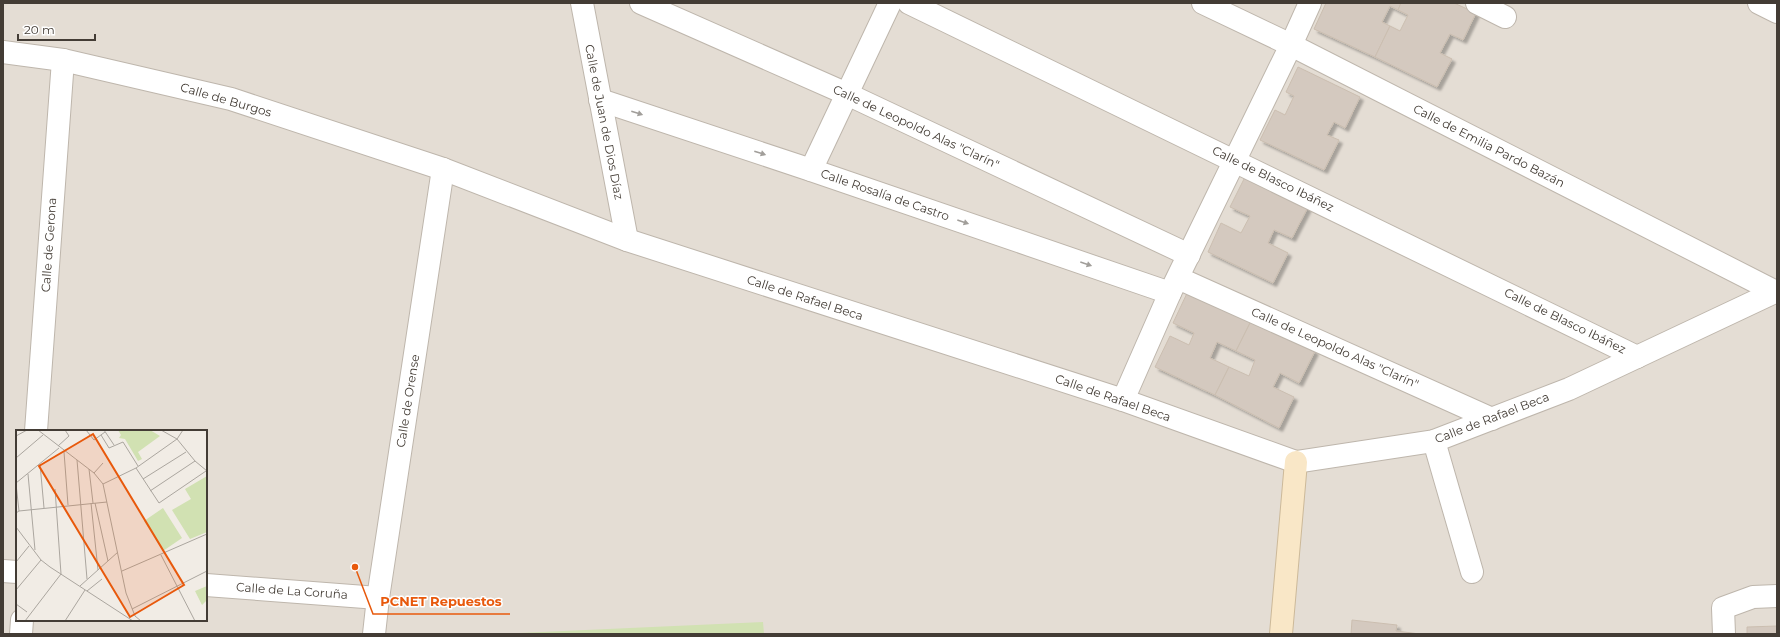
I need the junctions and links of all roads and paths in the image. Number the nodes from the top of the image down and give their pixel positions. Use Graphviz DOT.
graph roads {
  1 [pos="582,3"];
  2 [pos="641,3"];
  3 [pos="890,3"];
  4 [pos="909,3"];
  5 [pos="1203,3"];
  6 [pos="1310,3"];
  7 [pos="1477,3"];
  8 [pos="1759,3"];
  9 [pos="1777,12"];
  10 [pos="1506,17"];
  11 [pos="1291,45"];
  12 [pos="3,52"];
  13 [pos="63,60"];
  14 [pos="847,94"];
  15 [pos="600,100"];
  16 [pos="1235,160"];
  17 [pos="443,169"];
  18 [pos="811,170"];
  19 [pos="627,240"];
  20 [pos="1189,254"];
  21 [pos="1174,285"];
  22 [pos="1776,291"];
  23 [pos="1637,357"];
  24 [pos="1123,400"];
  25 [pos="1492,419"];
  26 [pos="36,430"];
  27 [pos="1434,441"];
  28 [pos="1296,462"];
  29 [pos="3,571"];
  30 [pos="16,572"];
  31 [pos="1472,572"];
  32 [pos="207,585"];
  33 [pos="1777,596"];
  34 [pos="378,598"];
  35 [pos="22,621"];
  36 [pos="21,634"];
  37 [pos="374,634"];
  38 [pos="1282,634"];
  39 [pos="1724,634"];
  1 -- 15 [label="street, Calle de Juan de Dios Díaz"];
  2 -- 14 [label="street, Calle de Leopoldo Alas \"Clarín\""];
  3 -- 14 [label="street"];
  4 -- 16 [label="street, Calle de Blasco Ibáñez"];
  5 -- 11 [label="street, Calle de Emilia Pardo Bazán"];
  6 -- 11 [label="street"];
  7 -- 10 [label="street"];
  8 -- 9 [label="street"];
  11 -- 16 [label="street"];
  11 -- 22 [label="street, Calle de Emilia Pardo Bazán"];
  12 -- 13 [label="street, Calle de Burgos"];
  13 -- 17 [label="street, Calle de Burgos"];
  13 -- 26 [label="street, Calle de Gerona"];
  14 -- 18 [label="street"];
  14 -- 20 [label="street, Calle de Leopoldo Alas \"Clarín\""];
  15 -- 18 [label="street, Calle Rosalía de Castro, one-way"];
  15 -- 19 [label="street, Calle de Juan de Dios Díaz"];
  16 -- 20 [label="street"];
  16 -- 23 [label="street, Calle de Blasco Ibáñez"];
  17 -- 19 [label="street, Calle de Rafael Beca"];
  17 -- 34 [label="street, Calle de Orense"];
  18 -- 21 [label="street, Calle Rosalía de Castro, one-way"];
  19 -- 24 [label="street, Calle de Rafael Beca"];
  20 -- 21 [label="street"];
  21 -- 24 [label="street"];
  21 -- 25 [label="street, Calle de Leopoldo Alas \"Clarín\""];
  22 -- 23 [label="street, Calle de Rafael Beca"];
  23 -- 25 [label="street, Calle de Rafael Beca"];
  24 -- 28 [label="street, Calle de Rafael Beca"];
  25 -- 27 [label="street, Calle de Rafael Beca"];
  27 -- 28 [label="street, Calle de Rafael Beca"];
  27 -- 31 [label="street"];
  28 -- 38 [label="street"];
  29 -- 30 [label="street"];
  32 -- 34 [label="street, Calle de La Coruña"];
  33 -- 39 [label="street"];
  34 -- 37 [label="street, Calle de Orense"];
  35 -- 36 [label="street"];
}
